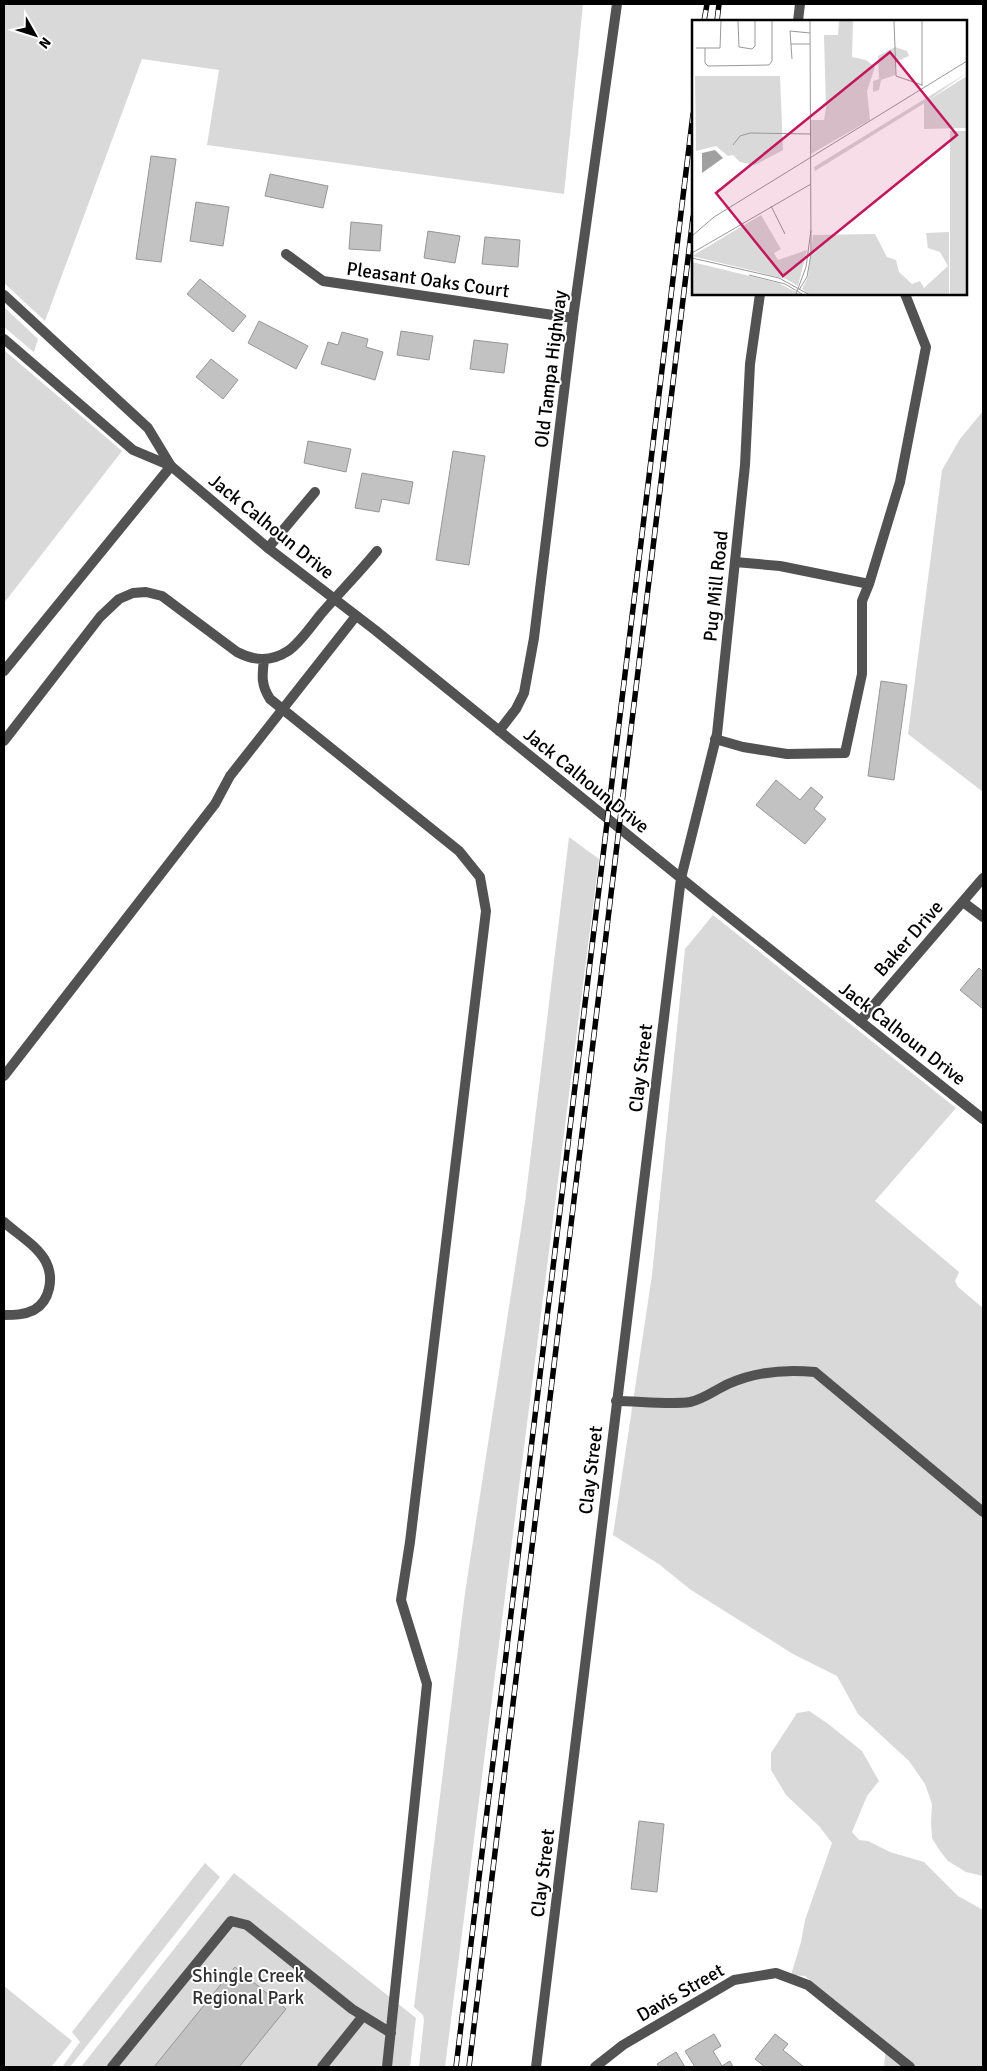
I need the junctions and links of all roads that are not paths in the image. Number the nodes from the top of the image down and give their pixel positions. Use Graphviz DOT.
graph roads {
  1 [pos="617,4"];
  2 [pos="800,4"];
  3 [pos="798,20"];
  4 [pos="286,254"];
  5 [pos="4,295"];
  6 [pos="760,295"];
  7 [pos="905,295"];
  8 [pos="573,318"];
  9 [pos="4,338"];
  10 [pos="172,466"];
  11 [pos="314,492"];
  12 [pos="268,548"];
  13 [pos="377,551"];
  14 [pos="735,562"];
  15 [pos="869,584"];
  16 [pos="334,599"];
  17 [pos="356,616"];
  18 [pos="264,660"];
  19 [pos="4,671"];
  20 [pos="283,709"];
  21 [pos="499,731"];
  22 [pos="716,739"];
  23 [pos="4,741"];
  24 [pos="681,878"];
  25 [pos="983,878"];
  26 [pos="963,902"];
  27 [pos="983,917"];
  28 [pos="860,1021"];
  29 [pos="4,1076"];
  30 [pos="983,1119"];
  31 [pos="4,1222"];
  32 [pos="4,1315"];
  33 [pos="616,1401"];
  34 [pos="983,1512"];
  35 [pos="363,2016"];
  36 [pos="391,2033"];
  37 [pos="112,2067"];
  38 [pos="322,2067"];
  39 [pos="387,2067"];
  40 [pos="536,2067"];
  41 [pos="595,2067"];
  42 [pos="910,2067"];
  1 -- 8 [label="street, Old Tampa Highway"];
  2 -- 3 [label="street"];
  4 -- 8 [label="street, Pleasant Oaks Court"];
  5 -- 10 [label="street, Jack Calhoun Drive"];
  6 -- 14 [label="street, Pug Mill Road"];
  7 -- 15 [label="street"];
  8 -- 21 [label="street, Old Tampa Highway"];
  9 -- 10 [label="street, Jack Calhoun Drive"];
  10 -- 12 [label="street, Jack Calhoun Drive"];
  10 -- 19 [label="street"];
  11 -- 12 [label="street"];
  12 -- 16 [label="street, Jack Calhoun Drive"];
  13 -- 16 [label="street"];
  14 -- 15 [label="street"];
  14 -- 22 [label="street, Pug Mill Road"];
  15 -- 22 [label="street"];
  16 -- 17 [label="street, Jack Calhoun Drive"];
  16 -- 18 [label="street"];
  17 -- 20 [label="street"];
  17 -- 21 [label="street, Jack Calhoun Drive"];
  18 -- 20 [label="street"];
  18 -- 23 [label="street"];
  20 -- 29 [label="street"];
  20 -- 36 [label="street"];
  21 -- 24 [label="street, Jack Calhoun Drive"];
  22 -- 24 [label="street, Pug Mill Road"];
  24 -- 28 [label="street, Jack Calhoun Drive"];
  24 -- 33 [label="street, Clay Street"];
  25 -- 26 [label="street, Baker Drive"];
  26 -- 27 [label="street"];
  26 -- 28 [label="street, Baker Drive"];
  28 -- 30 [label="street, Jack Calhoun Drive"];
  31 -- 32 [label="street"];
  33 -- 34 [label="street"];
  33 -- 40 [label="street, Clay Street"];
  35 -- 36 [label="street"];
  35 -- 37 [label="street"];
  35 -- 38 [label="street"];
  36 -- 39 [label="street"];
  41 -- 42 [label="street, Davis Street"];
}
